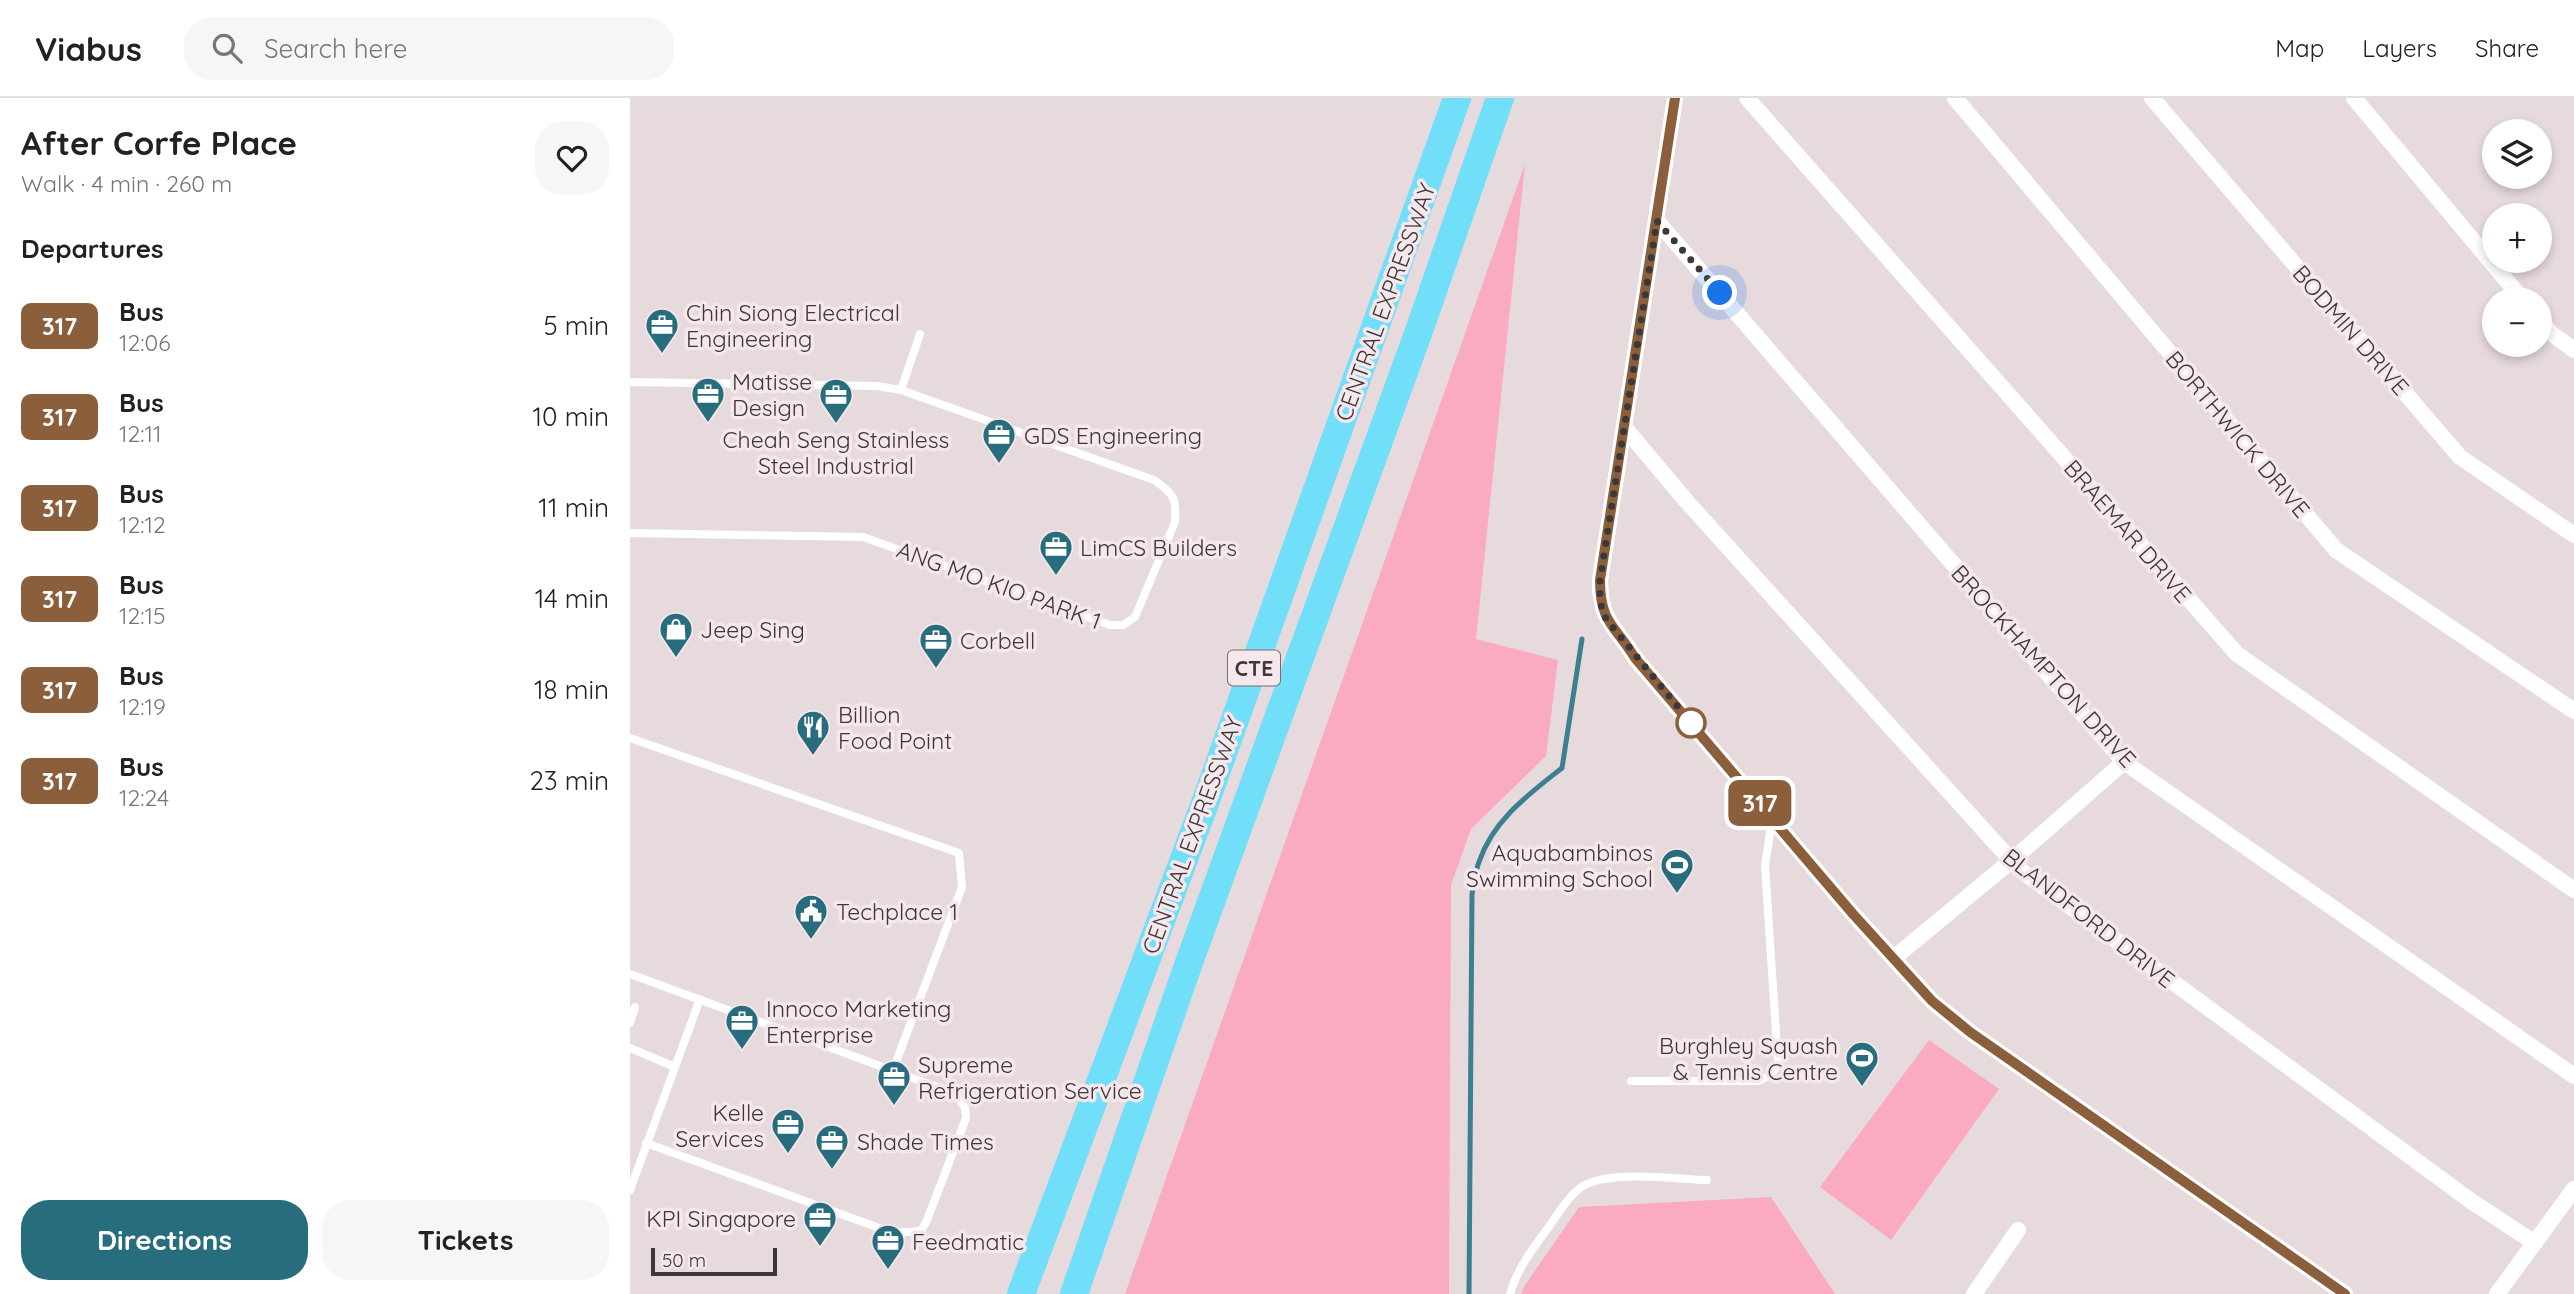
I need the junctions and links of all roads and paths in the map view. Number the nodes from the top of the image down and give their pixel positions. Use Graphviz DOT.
graph roads {
  1 [pos="1457,98"];
  2 [pos="1500,98"];
  3 [pos="1675,98"];
  4 [pos="1747,98"];
  5 [pos="1955,98"];
  6 [pos="2152,98"];
  7 [pos="2354,98"];
  8 [pos="1657,221"];
  9 [pos="2512,287"];
  10 [pos="920,334"];
  11 [pos="2552,334"];
  12 [pos="2574,350"];
  13 [pos="630,382"];
  14 [pos="901,390"];
  15 [pos="1623,427"];
  16 [pos="630,533"];
  17 [pos="2574,535"];
  18 [pos="2574,711"];
  19 [pos="630,738"];
  20 [pos="2124,762"];
  21 [pos="1773,819"];
  22 [pos="2011,861"];
  23 [pos="2574,890"];
  24 [pos="1895,957"];
  25 [pos="630,974"];
  26 [pos="700,999"];
  27 [pos="635,1007"];
  28 [pos="630,1023"];
  29 [pos="630,1048"];
  30 [pos="675,1067"];
  31 [pos="893,1070"];
  32 [pos="2574,1076"];
  33 [pos="1631,1081"];
  34 [pos="646,1143"];
  35 [pos="1707,1180"];
  36 [pos="2574,1189"];
  37 [pos="630,1190"];
  38 [pos="2018,1230"];
  39 [pos="2535,1243"];
  40 [pos="1021,1294"];
  41 [pos="1074,1294"];
  42 [pos="1510,1294"];
  43 [pos="1974,1294"];
  44 [pos="2345,1294"];
  45 [pos="2497,1294"];
  1 -- 40 [label="highway, CENTRAL EXPRESSWAY / CTE"];
  2 -- 41 [label="highway, CENTRAL EXPRESSWAY / CTE"];
  3 -- 8 [label="street"];
  4 -- 23 [label="street, BRAEMAR DRIVE"];
  5 -- 18 [label="street, BORTHWICK DRIVE"];
  6 -- 17 [label="street, BODMIN DRIVE"];
  7 -- 9 [label="street"];
  8 -- 15 [label="street"];
  8 -- 20 [label="street, BROCKHAMPTON DRIVE"];
  10 -- 14 [label="lane"];
  11 -- 12 [label="street"];
  13 -- 14 [label="lane, ANG MO KIO PARK 1"];
  14 -- 16 [label="lane, ANG MO KIO PARK 1"];
  15 -- 21 [label="street"];
  15 -- 22 [label="street, BLANDFORD DRIVE"];
  19 -- 31 [label="lane"];
  20 -- 22 [label="street"];
  20 -- 32 [label="street, BROCKHAMPTON DRIVE"];
  21 -- 24 [label="street"];
  21 -- 33 [label="lane"];
  22 -- 24 [label="street"];
  22 -- 39 [label="street, BLANDFORD DRIVE"];
  24 -- 44 [label="street"];
  25 -- 26 [label="lane"];
  26 -- 30 [label="lane"];
  26 -- 31 [label="lane"];
  27 -- 28 [label="lane"];
  29 -- 30 [label="lane"];
  30 -- 34 [label="lane"];
  31 -- 34 [label="lane"];
  34 -- 37 [label="lane"];
  35 -- 42 [label="lane"];
  36 -- 39 [label="street"];
  38 -- 43 [label="street"];
  39 -- 45 [label="street"];
}
